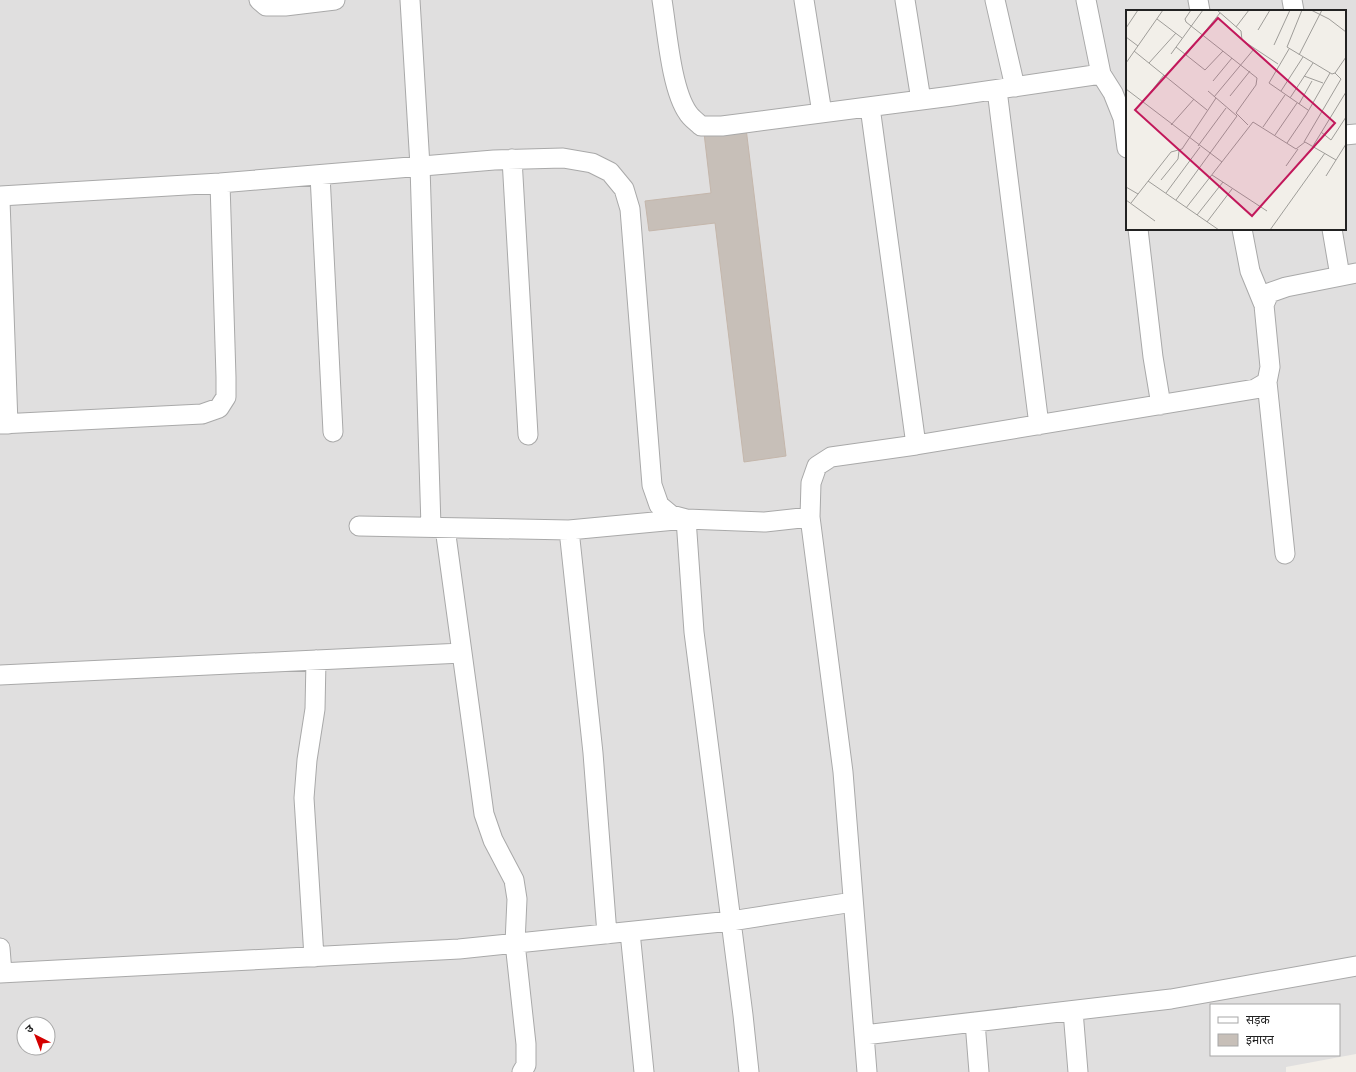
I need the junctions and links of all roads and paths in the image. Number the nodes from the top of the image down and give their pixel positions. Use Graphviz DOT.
graph roads {
  1 [pos="259,0"];
  2 [pos="335,0"];
  3 [pos="410,0"];
  4 [pos="662,0"];
  5 [pos="804,0"];
  6 [pos="906,0"];
  7 [pos="995,0"];
  8 [pos="1086,0"];
  9 [pos="1198,0"];
  10 [pos="1292,0"];
  11 [pos="1200,10"];
  12 [pos="1294,10"];
  13 [pos="1101,74"];
  14 [pos="1015,87"];
  15 [pos="997,90"];
  16 [pos="921,100"];
  17 [pos="870,106"];
  18 [pos="822,113"];
  19 [pos="1356,134"];
  20 [pos="1346,135"];
  21 [pos="1126,140"];
  22 [pos="512,160"];
  23 [pos="420,166"];
  24 [pos="320,174"];
  25 [pos="220,183"];
  26 [pos="0,196"];
  27 [pos="0,200"];
  28 [pos="1138,230"];
  29 [pos="1242,230"];
  30 [pos="1332,230"];
  31 [pos="1348,275"];
  32 [pos="1264,305"];
  33 [pos="1267,382"];
  34 [pos="1161,405"];
  35 [pos="4,424"];
  36 [pos="1039,425"];
  37 [pos="333,432"];
  38 [pos="528,435"];
  39 [pos="916,445"];
  40 [pos="810,517"];
  41 [pos="686,519"];
  42 [pos="359,526"];
  43 [pos="438,528"];
  44 [pos="569,530"];
  45 [pos="1285,554"];
  46 [pos="462,652"];
  47 [pos="316,660"];
  48 [pos="0,675"];
  49 [pos="853,902"];
  50 [pos="731,921"];
  51 [pos="630,932"];
  52 [pos="607,934"];
  53 [pos="515,943"];
  54 [pos="0,948"];
  55 [pos="314,957"];
  56 [pos="1356,966"];
  57 [pos="1,973"];
  58 [pos="1073,1011"];
  59 [pos="975,1022"];
  60 [pos="864,1035"];
  61 [pos="522,1072"];
  62 [pos="644,1072"];
  63 [pos="749,1072"];
  64 [pos="867,1072"];
  65 [pos="979,1072"];
  66 [pos="1078,1072"];
  1 -- 2 [label="street"];
  3 -- 23 [label="street"];
  4 -- 18 [label="street"];
  5 -- 18 [label="street"];
  6 -- 16 [label="street"];
  7 -- 14 [label="street"];
  8 -- 13 [label="street"];
  9 -- 11 [label="street"];
  10 -- 12 [label="street"];
  13 -- 14 [label="street"];
  13 -- 21 [label="street"];
  14 -- 15 [label="street"];
  15 -- 16 [label="street"];
  15 -- 36 [label="street"];
  16 -- 17 [label="street"];
  17 -- 18 [label="street"];
  17 -- 39 [label="street"];
  19 -- 20 [label="street"];
  22 -- 23 [label="street"];
  22 -- 38 [label="street"];
  22 -- 41 [label="street"];
  23 -- 24 [label="street"];
  23 -- 43 [label="street"];
  24 -- 25 [label="street"];
  24 -- 37 [label="street"];
  25 -- 26 [label="street"];
  25 -- 35 [label="street"];
  27 -- 35 [label="street"];
  28 -- 34 [label="street"];
  29 -- 32 [label="street"];
  30 -- 31 [label="street"];
  31 -- 32 [label="street"];
  32 -- 33 [label="street"];
  33 -- 34 [label="street"];
  33 -- 45 [label="street"];
  34 -- 36 [label="street"];
  36 -- 39 [label="street"];
  39 -- 40 [label="street"];
  40 -- 41 [label="street"];
  40 -- 49 [label="street"];
  41 -- 44 [label="street"];
  41 -- 50 [label="street"];
  42 -- 43 [label="street"];
  43 -- 44 [label="street"];
  43 -- 46 [label="street"];
  44 -- 52 [label="street"];
  46 -- 47 [label="street"];
  46 -- 53 [label="street"];
  47 -- 48 [label="street"];
  47 -- 55 [label="street"];
  49 -- 50 [label="street"];
  49 -- 60 [label="street"];
  50 -- 51 [label="street"];
  50 -- 63 [label="street"];
  51 -- 52 [label="street"];
  51 -- 62 [label="street"];
  52 -- 53 [label="street"];
  53 -- 55 [label="street"];
  53 -- 61 [label="street"];
  54 -- 57 [label="street"];
  55 -- 57 [label="street"];
  56 -- 58 [label="street"];
  58 -- 59 [label="street"];
  58 -- 66 [label="street"];
  59 -- 60 [label="street"];
  59 -- 65 [label="street"];
  60 -- 64 [label="street"];
}
